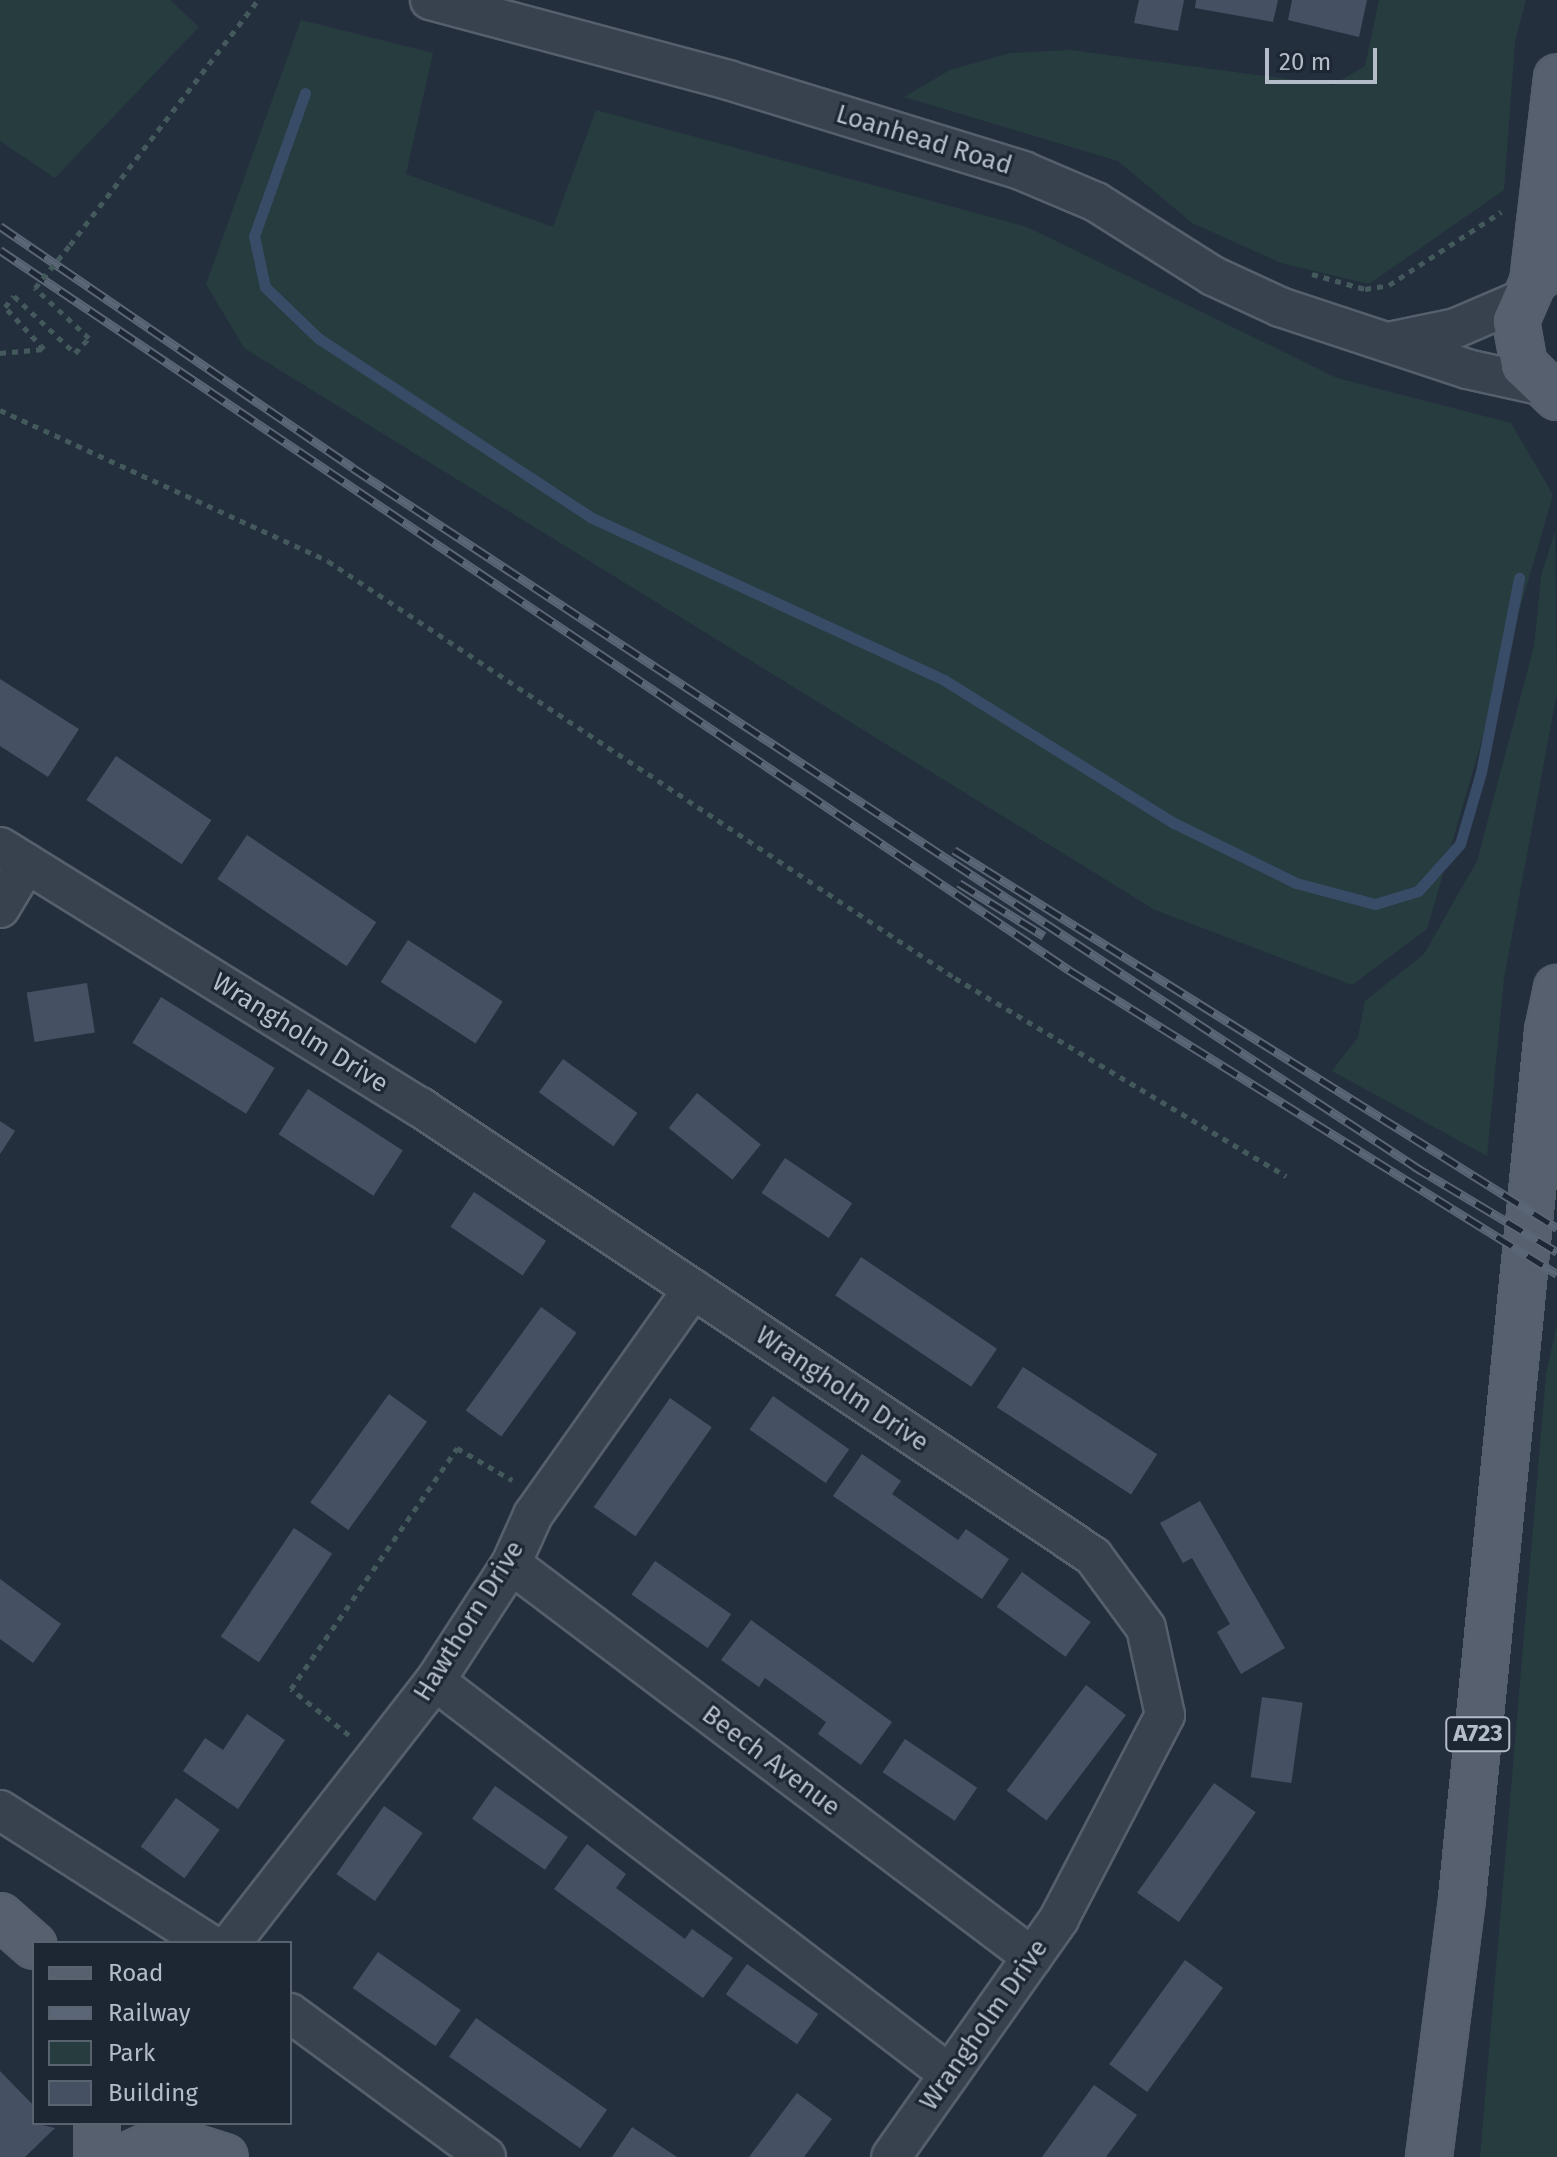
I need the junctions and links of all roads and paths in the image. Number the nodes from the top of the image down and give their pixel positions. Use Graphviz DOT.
graph roads {
  1 [pos="258,0"];
  2 [pos="430,0"];
  3 [pos="1557,77"];
  4 [pos="1555,142"];
  5 [pos="1537,282"];
  6 [pos="1393,341"];
  7 [pos="0,353"];
  8 [pos="1548,391"];
  9 [pos="0,410"];
  10 [pos="14,855"];
  11 [pos="0,908"];
  12 [pos="1557,988"];
  13 [pos="1286,1176"];
  14 [pos="693,1289"];
  15 [pos="544,1499"];
  16 [pos="511,1564"];
  17 [pos="435,1681"];
  18 [pos="376,1757"];
  19 [pos="0,1810"];
  20 [pos="0,1916"];
  21 [pos="205,1941"];
  22 [pos="233,1941"];
  23 [pos="32,1944"];
  24 [pos="1032,1957"];
  25 [pos="292,2014"];
  26 [pos="949,2074"];
  27 [pos="97,2125"];
  28 [pos="140,2142"];
  29 [pos="97,2157"];
  30 [pos="225,2157"];
  31 [pos="486,2157"];
  32 [pos="891,2157"];
  33 [pos="1429,2157"];
  1 -- 7 [label="path, bridge"];
  2 -- 6 [label="street, Loanhead Road"];
  3 -- 4 [label="main road"];
  4 -- 5 [label="main road"];
  5 -- 6 [label="street, Loanhead Road"];
  5 -- 8 [label="main road"];
  6 -- 8 [label="street, Loanhead Road"];
  9 -- 13 [label="path"];
  10 -- 11 [label="street"];
  10 -- 14 [label="street, Wrangholm Drive"];
  12 -- 33 [label="main road, A723"];
  14 -- 15 [label="street, Hawthorn Drive"];
  14 -- 24 [label="street, Wrangholm Drive"];
  15 -- 16 [label="street, Hawthorn Drive"];
  15 -- 18 [label="path"];
  16 -- 17 [label="street, Hawthorn Drive"];
  16 -- 24 [label="street, Beech Avenue"];
  17 -- 18 [label="street, Hawthorn Drive"];
  17 -- 26 [label="street"];
  18 -- 22 [label="street, Hawthorn Drive"];
  19 -- 21 [label="street"];
  20 -- 23 [label="main road"];
  24 -- 26 [label="street, Wrangholm Drive"];
  25 -- 31 [label="street"];
  26 -- 32 [label="street, Wrangholm Drive"];
  27 -- 29 [label="main road"];
  28 -- 30 [label="main road"];
}
